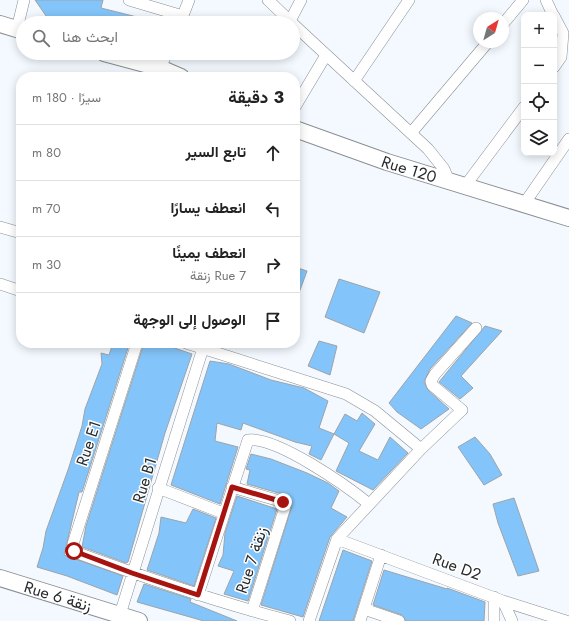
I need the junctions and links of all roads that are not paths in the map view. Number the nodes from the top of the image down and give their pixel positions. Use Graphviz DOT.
graph roads {
  1 [pos="24,0"];
  2 [pos="129,0"];
  3 [pos="189,0"];
  4 [pos="268,0"];
  5 [pos="301,0"];
  6 [pos="409,0"];
  7 [pos="523,0"];
  8 [pos="546,0"];
  9 [pos="552,12"];
  10 [pos="22,16"];
  11 [pos="173,16"];
  12 [pos="182,16"];
  13 [pos="285,16"];
  14 [pos="294,16"];
  15 [pos="509,17"];
  16 [pos="557,19"];
  17 [pos="0,24"];
  18 [pos="16,29"];
  19 [pos="566,29"];
  20 [pos="300,30"];
  21 [pos="483,48"];
  22 [pos="326,55"];
  23 [pos="130,60"];
  24 [pos="164,60"];
  25 [pos="565,60"];
  26 [pos="160,68"];
  27 [pos="169,72"];
  28 [pos="354,81"];
  29 [pos="300,99"];
  30 [pos="521,111"];
  31 [pos="300,131"];
  32 [pos="411,132"];
  33 [pos="569,139"];
  34 [pos="449,181"];
  35 [pos="465,186"];
  36 [pos="524,204"];
  37 [pos="569,218"];
  38 [pos="0,227"];
  39 [pos="16,232"];
  40 [pos="0,284"];
  41 [pos="16,289"];
  42 [pos="476,328"];
  43 [pos="135,348"];
  44 [pos="203,348"];
  45 [pos="421,449"];
  46 [pos="232,487"];
  47 [pos="158,488"];
  48 [pos="369,504"];
  49 [pos="223,513"];
  50 [pos="337,539"];
  51 [pos="381,555"];
  52 [pos="132,573"];
  53 [pos="0,578"];
  54 [pos="198,595"];
  55 [pos="499,599"];
  56 [pos="364,609"];
  57 [pos="252,611"];
  58 [pos="119,618"];
  59 [pos="140,621"];
  60 [pos="290,621"];
  61 [pos="309,621"];
  62 [pos="360,621"];
  63 [pos="399,621"];
  64 [pos="494,621"];
  65 [pos="512,621"];
  66 [pos="566,621"];
  1 -- 10 [label="street"];
  2 -- 11 [label="street"];
  3 -- 12 [label="street"];
  4 -- 13 [label="street"];
  5 -- 14 [label="street"];
  6 -- 28 [label="street"];
  7 -- 15 [label="street"];
  8 -- 9 [label="street"];
  16 -- 19 [label="street"];
  17 -- 18 [label="street"];
  19 -- 25 [label="street"];
  20 -- 22 [label="street"];
  21 -- 32 [label="street"];
  22 -- 28 [label="street"];
  22 -- 29 [label="street"];
  23 -- 26 [label="street"];
  24 -- 26 [label="street"];
  26 -- 27 [label="street"];
  28 -- 32 [label="street"];
  30 -- 35 [label="street"];
  31 -- 34 [label="street, Rue 120"];
  32 -- 34 [label="street"];
  33 -- 36 [label="street"];
  34 -- 35 [label="street, Rue 120"];
  35 -- 36 [label="street, Rue 120"];
  36 -- 37 [label="street, Rue 120"];
  38 -- 39 [label="street"];
  40 -- 41 [label="street"];
  42 -- 45 [label="street"];
  43 -- 52 [label="street, Rue E1"];
  44 -- 45 [label="street"];
  44 -- 47 [label="street, Rue B1"];
  45 -- 48 [label="street"];
  46 -- 48 [label="street"];
  46 -- 49 [label="street"];
  46 -- 57 [label="street, Rue 7 زنقة"];
  47 -- 49 [label="street"];
  47 -- 52 [label="street, Rue B1"];
  48 -- 50 [label="street"];
  49 -- 54 [label="street"];
  50 -- 51 [label="street, Rue D2"];
  50 -- 61 [label="street"];
  51 -- 55 [label="street, Rue D2"];
  51 -- 56 [label="street"];
  52 -- 54 [label="street"];
  52 -- 58 [label="street, Rue B1"];
  53 -- 58 [label="street, Rue 6 زنقة"];
  54 -- 57 [label="street"];
  55 -- 64 [label="street"];
  55 -- 65 [label="street"];
  55 -- 66 [label="street, Rue D2"];
  56 -- 62 [label="street"];
  56 -- 63 [label="street"];
  57 -- 60 [label="street"];
  58 -- 59 [label="street, Rue 6 زنقة"];
}
